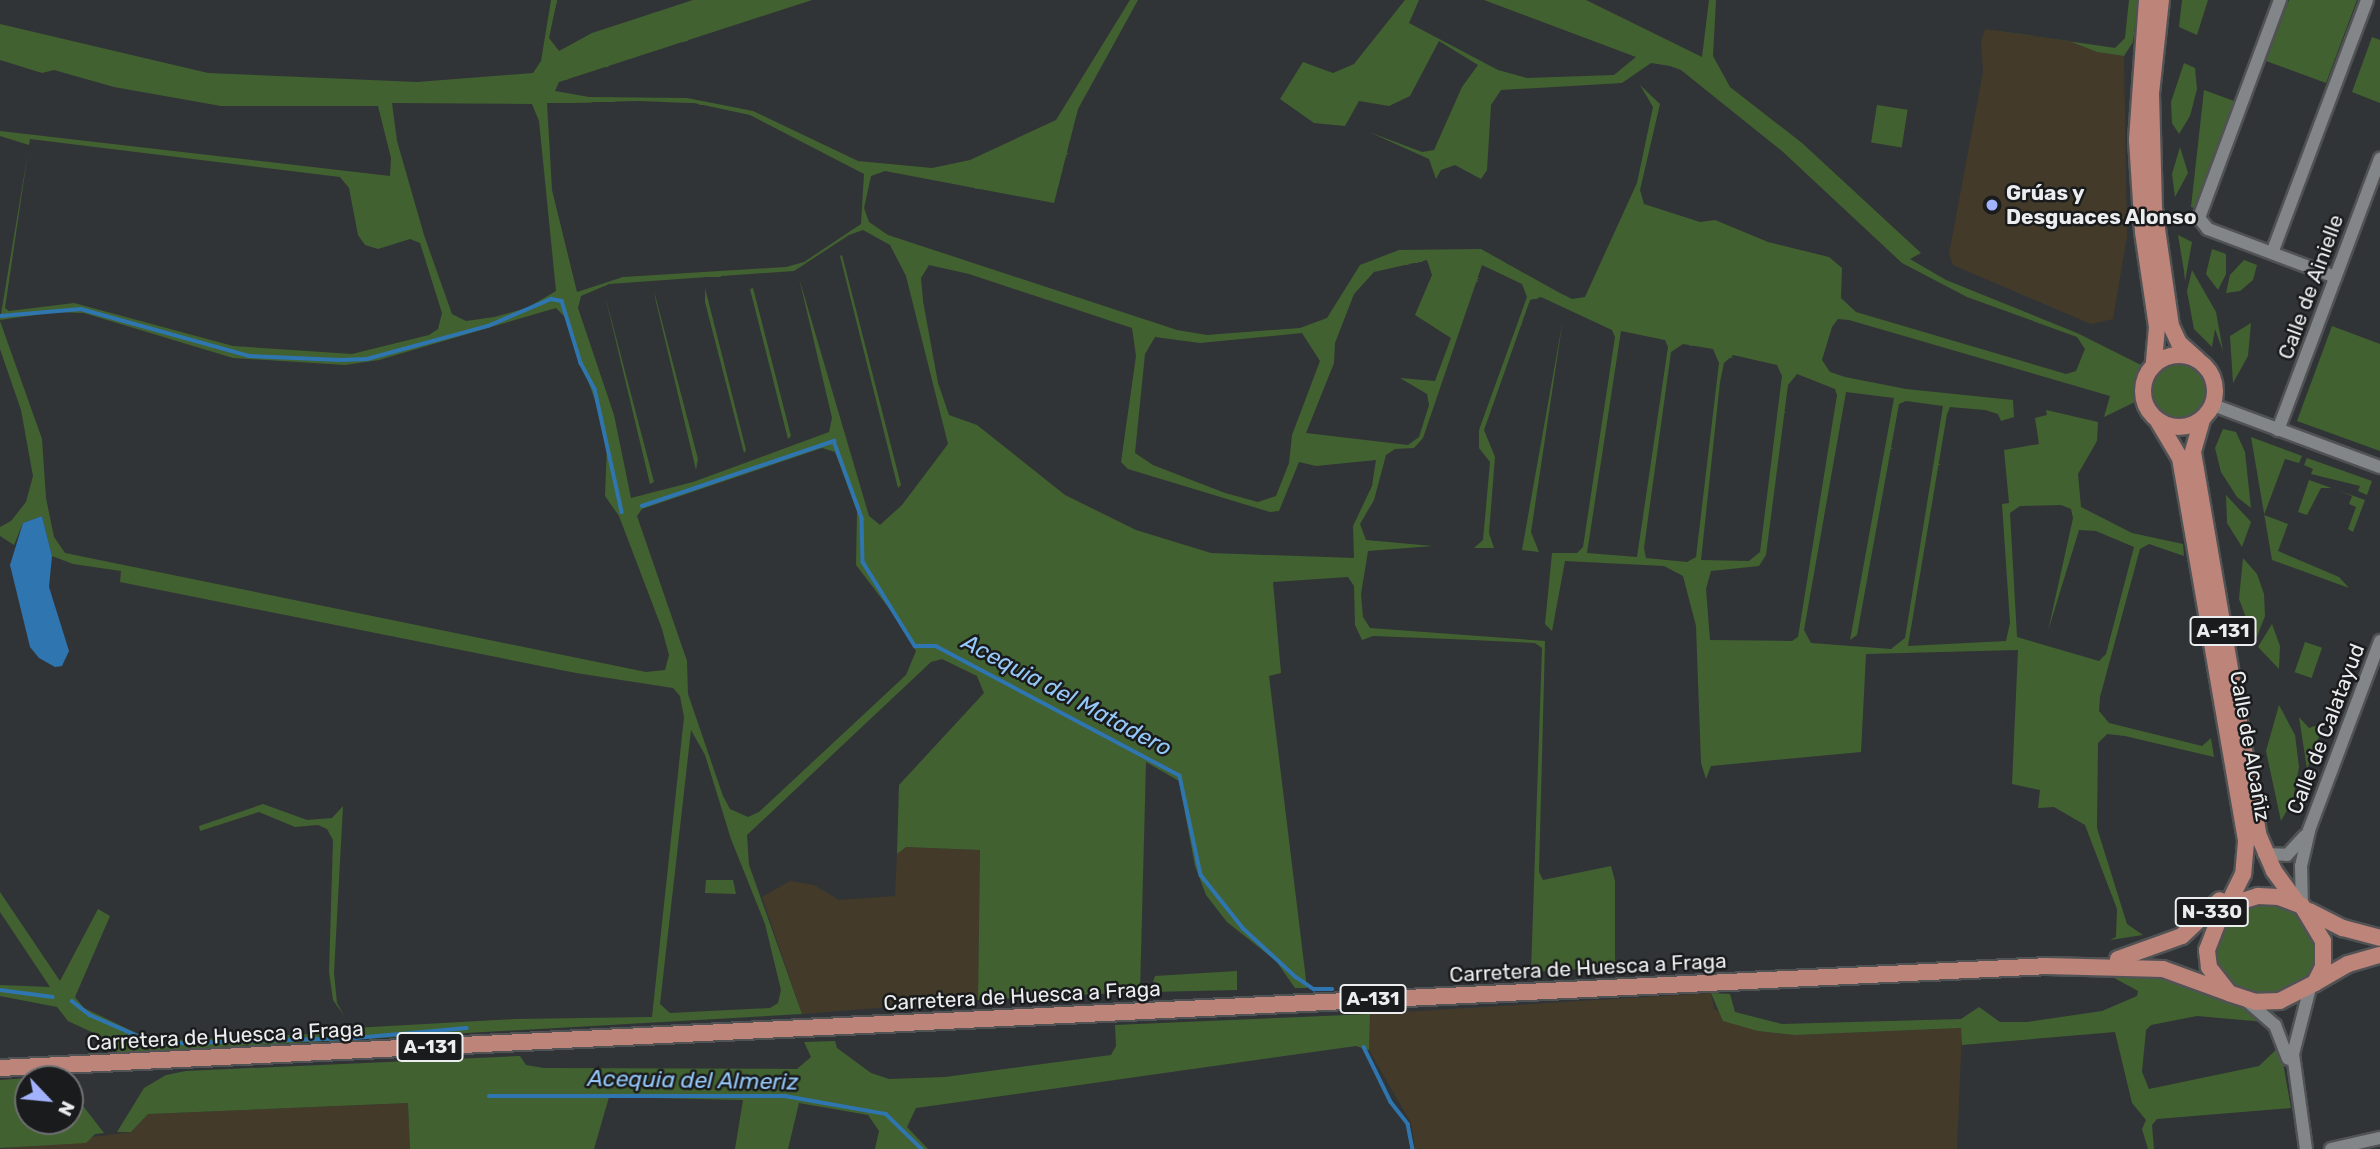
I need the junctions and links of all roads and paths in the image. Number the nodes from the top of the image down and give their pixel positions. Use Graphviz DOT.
graph roads {
  1 [pos="2147,0"];
  2 [pos="2161,0"];
  3 [pos="2280,0"];
  4 [pos="2367,0"];
  5 [pos="2380,158"];
  6 [pos="2272,253"];
  7 [pos="2336,277"];
  8 [pos="2197,359"];
  9 [pos="2154,365"];
  10 [pos="2213,405"];
  11 [pos="2202,419"];
  12 [pos="2158,421"];
  13 [pos="2278,430"];
  14 [pos="2380,467"];
  15 [pos="2380,641"];
  16 [pos="2374,673"];
  17 [pos="2240,810"];
  18 [pos="2309,830"];
  19 [pos="2264,854"];
  20 [pos="2302,907"];
  21 [pos="2220,918"];
  22 [pos="2380,938"];
  23 [pos="2380,956"];
  24 [pos="2118,959"];
  25 [pos="2046,966"];
  26 [pos="2312,985"];
  27 [pos="2229,993"];
  28 [pos="2246,1000"];
  29 [pos="0,1068"];
  30 [pos="2296,1093"];
  31 [pos="2380,1138"];
  32 [pos="2306,1149"];
  33 [pos="2331,1149"];
  1 -- 9 [label="main road, A-131"];
  2 -- 8 [label="main road"];
  3 -- 6 [label="street"];
  4 -- 6 [label="street"];
  5 -- 7 [label="street, Calle de Ainielle"];
  6 -- 7 [label="street"];
  7 -- 13 [label="street, Calle de Ainielle"];
  8 -- 9 [label="main road"];
  8 -- 10 [label="main road"];
  9 -- 12 [label="main road, A-131"];
  10 -- 11 [label="main road, A-131"];
  10 -- 13 [label="street"];
  11 -- 12 [label="main road"];
  11 -- 19 [label="main road, Calle de Alcañiz / A-131"];
  12 -- 17 [label="main road, Calle de Alcañiz / A-131"];
  13 -- 14 [label="street"];
  15 -- 16 [label="street, Calle de Calatayud"];
  16 -- 18 [label="street, Calle de Calatayud"];
  17 -- 21 [label="main road, Calle de Alcañiz / A-131"];
  17 -- 24 [label="main road, N-330"];
  18 -- 19 [label="street, Calle de Calatayud"];
  18 -- 20 [label="street, Calle de Calatayud"];
  19 -- 20 [label="main road, Calle de Alcañiz / A-131"];
  20 -- 21 [label="main road, A-131"];
  20 -- 22 [label="main road"];
  20 -- 26 [label="main road, A-131"];
  21 -- 24 [label="main road, Carretera de Huesca a Fraga / A-131"];
  21 -- 27 [label="main road, A-131"];
  23 -- 26 [label="main road"];
  24 -- 25 [label="main road, Carretera de Huesca a Fraga / A-131"];
  25 -- 27 [label="main road, Carretera de Huesca a Fraga / A-131"];
  25 -- 29 [label="main road, Carretera de Huesca a Fraga / A-131"];
  26 -- 28 [label="main road, A-131"];
  26 -- 30 [label="street"];
  27 -- 28 [label="main road, A-131"];
  28 -- 30 [label="street"];
  30 -- 32 [label="street"];
  31 -- 33 [label="street"];
}
